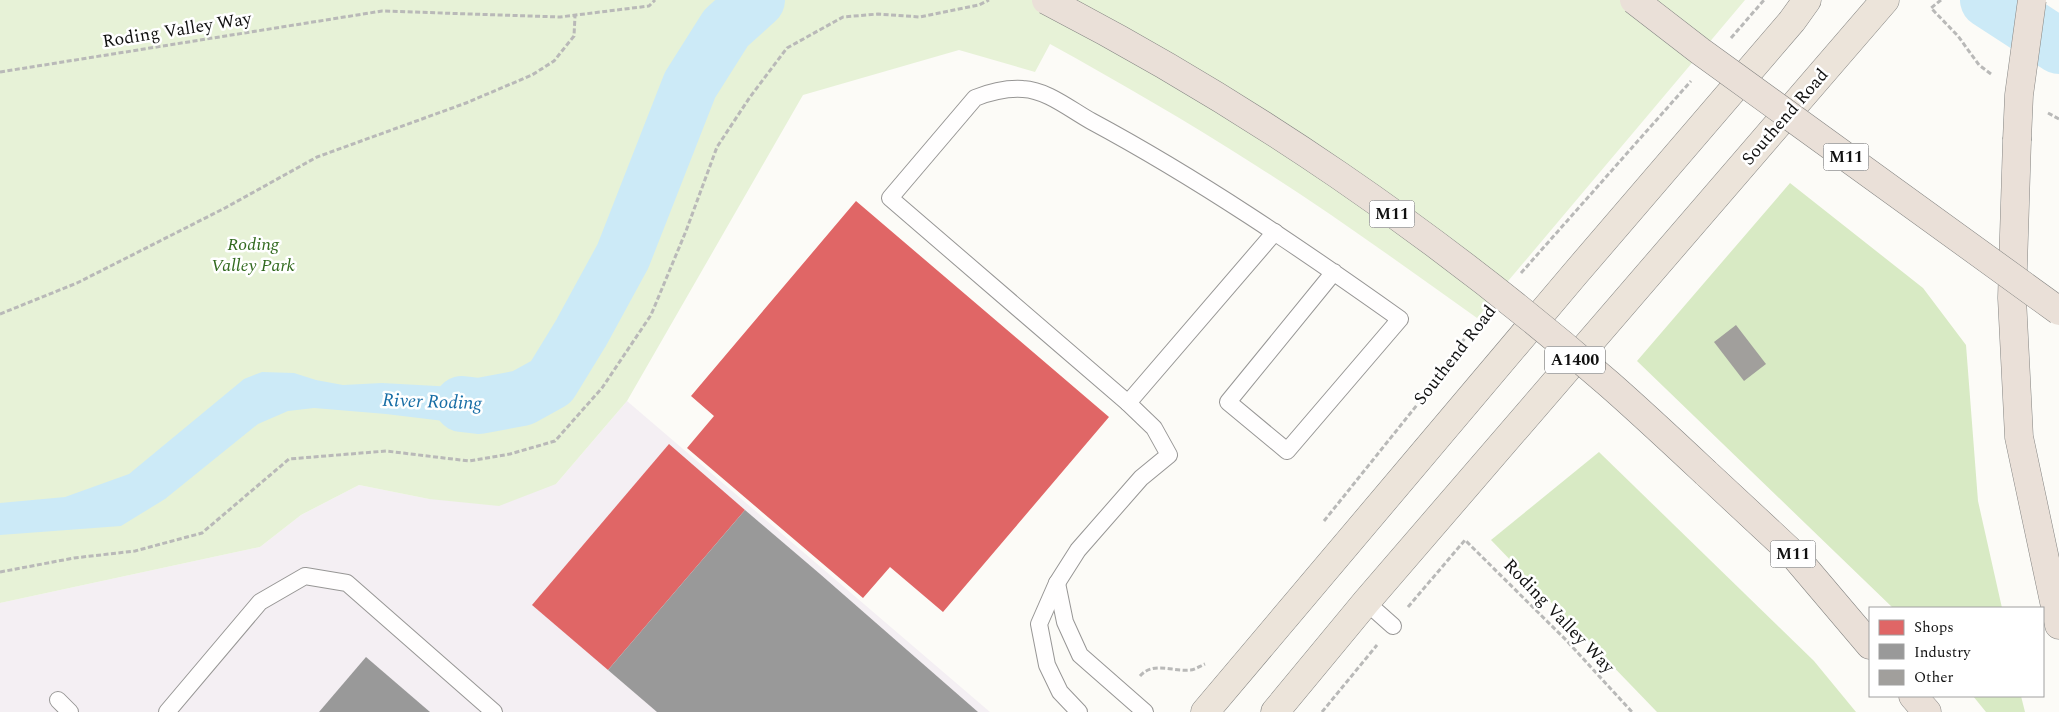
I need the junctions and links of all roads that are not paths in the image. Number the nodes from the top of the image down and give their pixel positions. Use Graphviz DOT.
graph roads {
  1 [pos="1046,0"];
  2 [pos="1634,0"];
  3 [pos="1807,0"];
  4 [pos="1885,0"];
  5 [pos="2032,0"];
  6 [pos="1275,232"];
  7 [pos="1334,272"];
  8 [pos="2059,311"];
  9 [pos="1128,403"];
  10 [pos="1057,583"];
  11 [pos="1366,602"];
  12 [pos="2059,624"];
  13 [pos="1393,626"];
  14 [pos="1869,644"];
  15 [pos="1915,697"];
  16 [pos="58,700"];
  17 [pos="70,712"];
  18 [pos="167,712"];
  19 [pos="494,712"];
  20 [pos="1079,712"];
  21 [pos="1146,712"];
  22 [pos="1205,712"];
  23 [pos="1275,712"];
  24 [pos="1927,712"];
  1 -- 14 [label="highway, M11, bridge"];
  2 -- 8 [label="highway, M11, bridge"];
  3 -- 22 [label="highway, Southend Road / A1400"];
  4 -- 11 [label="highway, Southend Road / A1400"];
  5 -- 12 [label="highway, bridge"];
  6 -- 7 [label="lane"];
  6 -- 9 [label="lane"];
  6 -- 9 [label="lane"];
  7 -- 7 [label="lane"];
  9 -- 10 [label="lane"];
  10 -- 20 [label="lane"];
  10 -- 21 [label="lane"];
  11 -- 13 [label="lane"];
  11 -- 23 [label="highway, Southend Road / A1400"];
  15 -- 24 [label="highway"];
  16 -- 17 [label="lane"];
  18 -- 19 [label="lane"];
}
